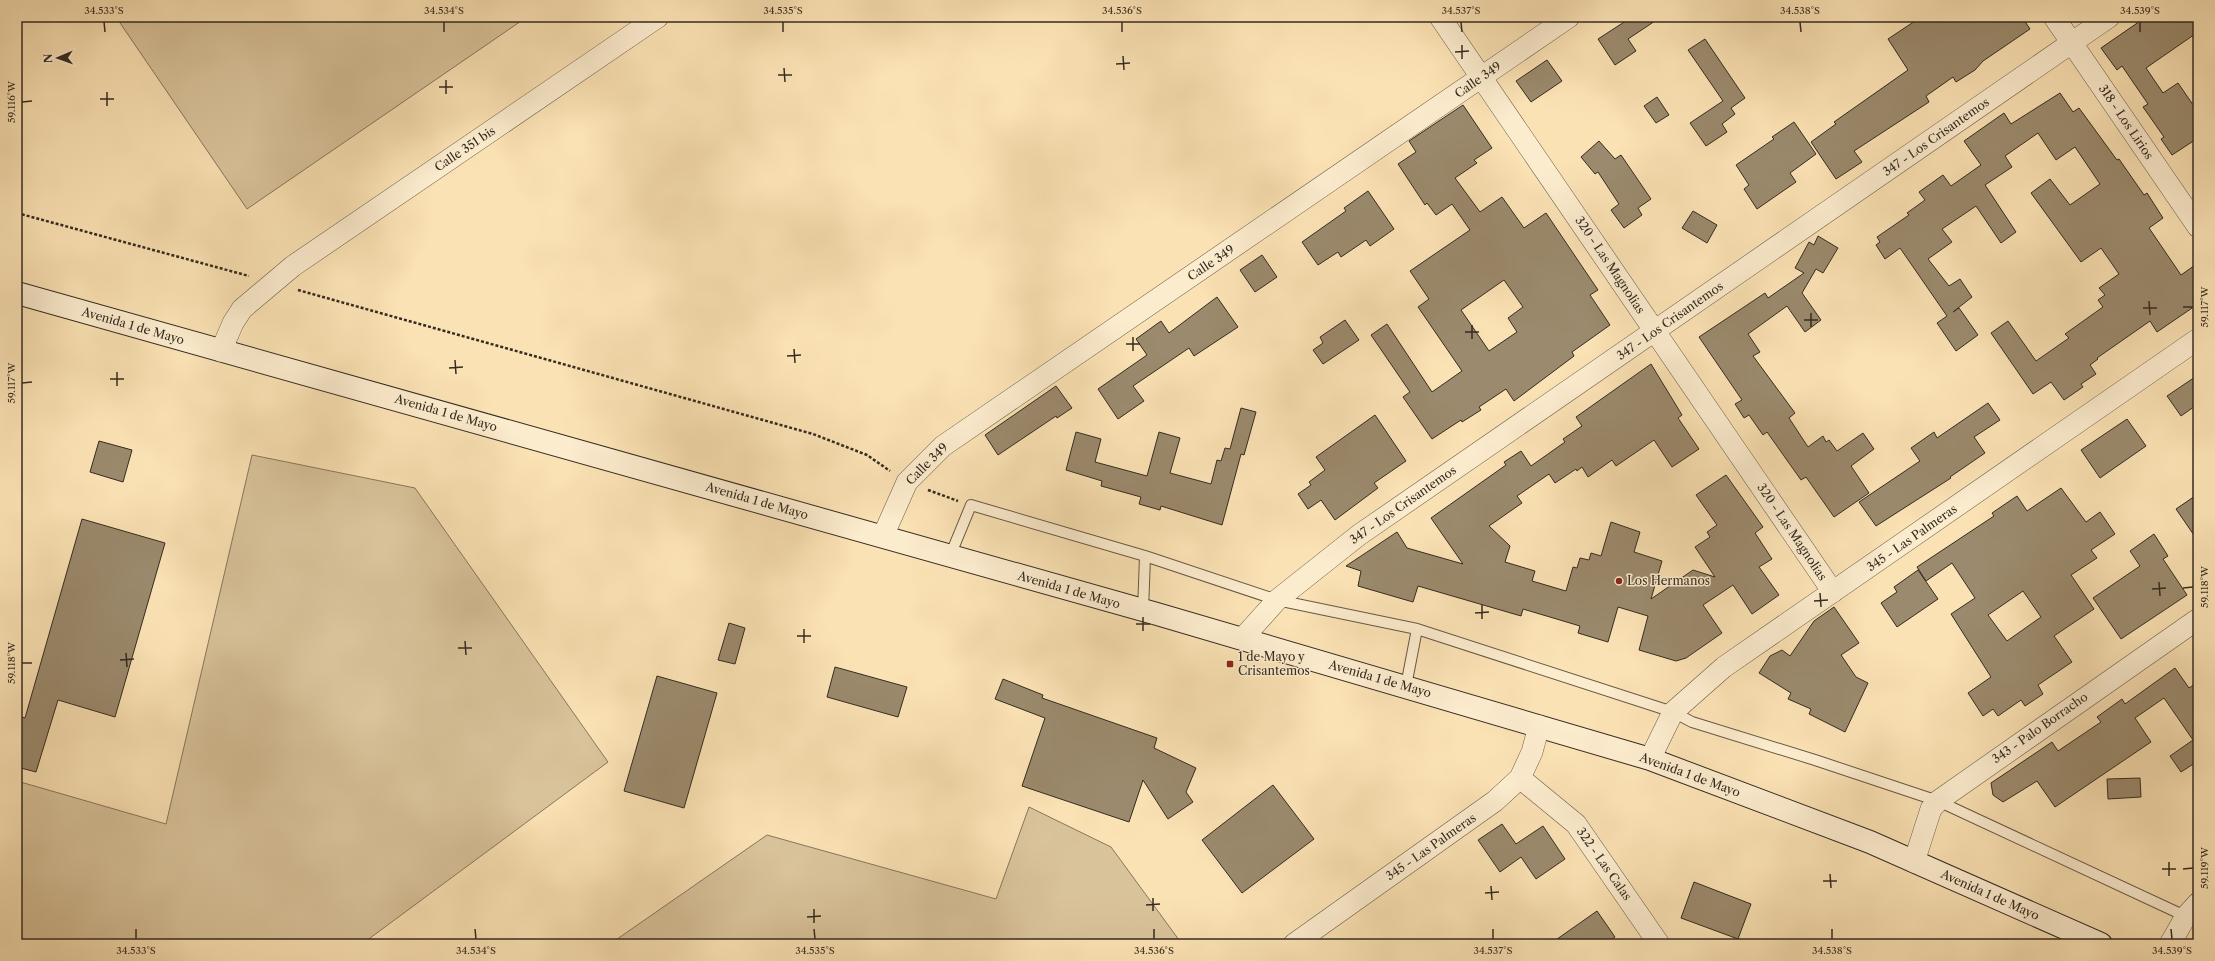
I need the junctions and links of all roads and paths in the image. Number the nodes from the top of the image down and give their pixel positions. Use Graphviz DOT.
graph roads {
  1 [pos="658,17"];
  2 [pos="1440,17"];
  3 [pos="1569,17"];
  4 [pos="2054,17"];
  5 [pos="2109,17"];
  6 [pos="2072,43"];
  7 [pos="1482,78"];
  8 [pos="17,213"];
  9 [pos="2198,227"];
  10 [pos="274,283"];
  11 [pos="17,294"];
  12 [pos="1655,332"];
  13 [pos="2198,339"];
  14 [pos="221,351"];
  15 [pos="907,482"];
  16 [pos="971,506"];
  17 [pos="883,536"];
  18 [pos="950,556"];
  19 [pos="1145,556"];
  20 [pos="1833,592"];
  21 [pos="1277,600"];
  22 [pos="1143,611"];
  23 [pos="2198,619"];
  24 [pos="1417,629"];
  25 [pos="1242,639"];
  26 [pos="1406,686"];
  27 [pos="1672,712"];
  28 [pos="1539,726"];
  29 [pos="1650,759"];
  30 [pos="1520,778"];
  31 [pos="1938,801"];
  32 [pos="1914,862"];
  33 [pos="2194,914"];
  34 [pos="1294,944"];
  35 [pos="1659,944"];
  36 [pos="2101,944"];
  37 [pos="2170,944"];
  1 -- 10 [label="street, Calle 351 bis"];
  2 -- 7 [label="street, 320 - Las Magnolias"];
  3 -- 7 [label="street, Calle 349"];
  4 -- 6 [label="street, 318 - Los Lirios"];
  5 -- 6 [label="street, 347 - Los Crisantemos"];
  6 -- 9 [label="street, 318 - Los Lirios"];
  6 -- 12 [label="street, 347 - Los Crisantemos"];
  7 -- 12 [label="street, 320 - Las Magnolias"];
  7 -- 15 [label="street, Calle 349"];
  8 -- 10 [label="path"];
  10 -- 14 [label="street, Calle 351 bis"];
  10 -- 15 [label="path"];
  11 -- 14 [label="main road, Avenida 1 de Mayo"];
  12 -- 20 [label="street, 320 - Las Magnolias"];
  12 -- 21 [label="street, 347 - Los Crisantemos"];
  13 -- 20 [label="street, 345 - Las Palmeras"];
  14 -- 17 [label="main road, Avenida 1 de Mayo"];
  15 -- 16 [label="path"];
  15 -- 17 [label="street, Calle 349"];
  16 -- 18 [label="lane"];
  16 -- 19 [label="lane"];
  17 -- 18 [label="main road, Avenida 1 de Mayo"];
  18 -- 22 [label="main road, Avenida 1 de Mayo"];
  19 -- 21 [label="lane"];
  19 -- 22 [label="lane"];
  20 -- 27 [label="street, 345 - Las Palmeras"];
  21 -- 24 [label="lane"];
  21 -- 25 [label="street, 347 - Los Crisantemos"];
  22 -- 25 [label="main road, Avenida 1 de Mayo"];
  23 -- 31 [label="street, 343 - Palo Borracho"];
  24 -- 26 [label="lane"];
  24 -- 27 [label="lane"];
  25 -- 26 [label="main road, Avenida 1 de Mayo"];
  26 -- 28 [label="main road, Avenida 1 de Mayo"];
  27 -- 29 [label="street, 345 - Las Palmeras"];
  27 -- 31 [label="lane"];
  28 -- 29 [label="main road, Avenida 1 de Mayo"];
  28 -- 30 [label="street, 345 - Las Palmeras"];
  29 -- 32 [label="main road, Avenida 1 de Mayo"];
  30 -- 34 [label="street, 345 - Las Palmeras"];
  30 -- 35 [label="street, 322 - Las Calas"];
  31 -- 32 [label="street, 343 - Palo Borracho"];
  31 -- 33 [label="lane"];
  32 -- 36 [label="main road, Avenida 1 de Mayo"];
  33 -- 37 [label="street"];
}
